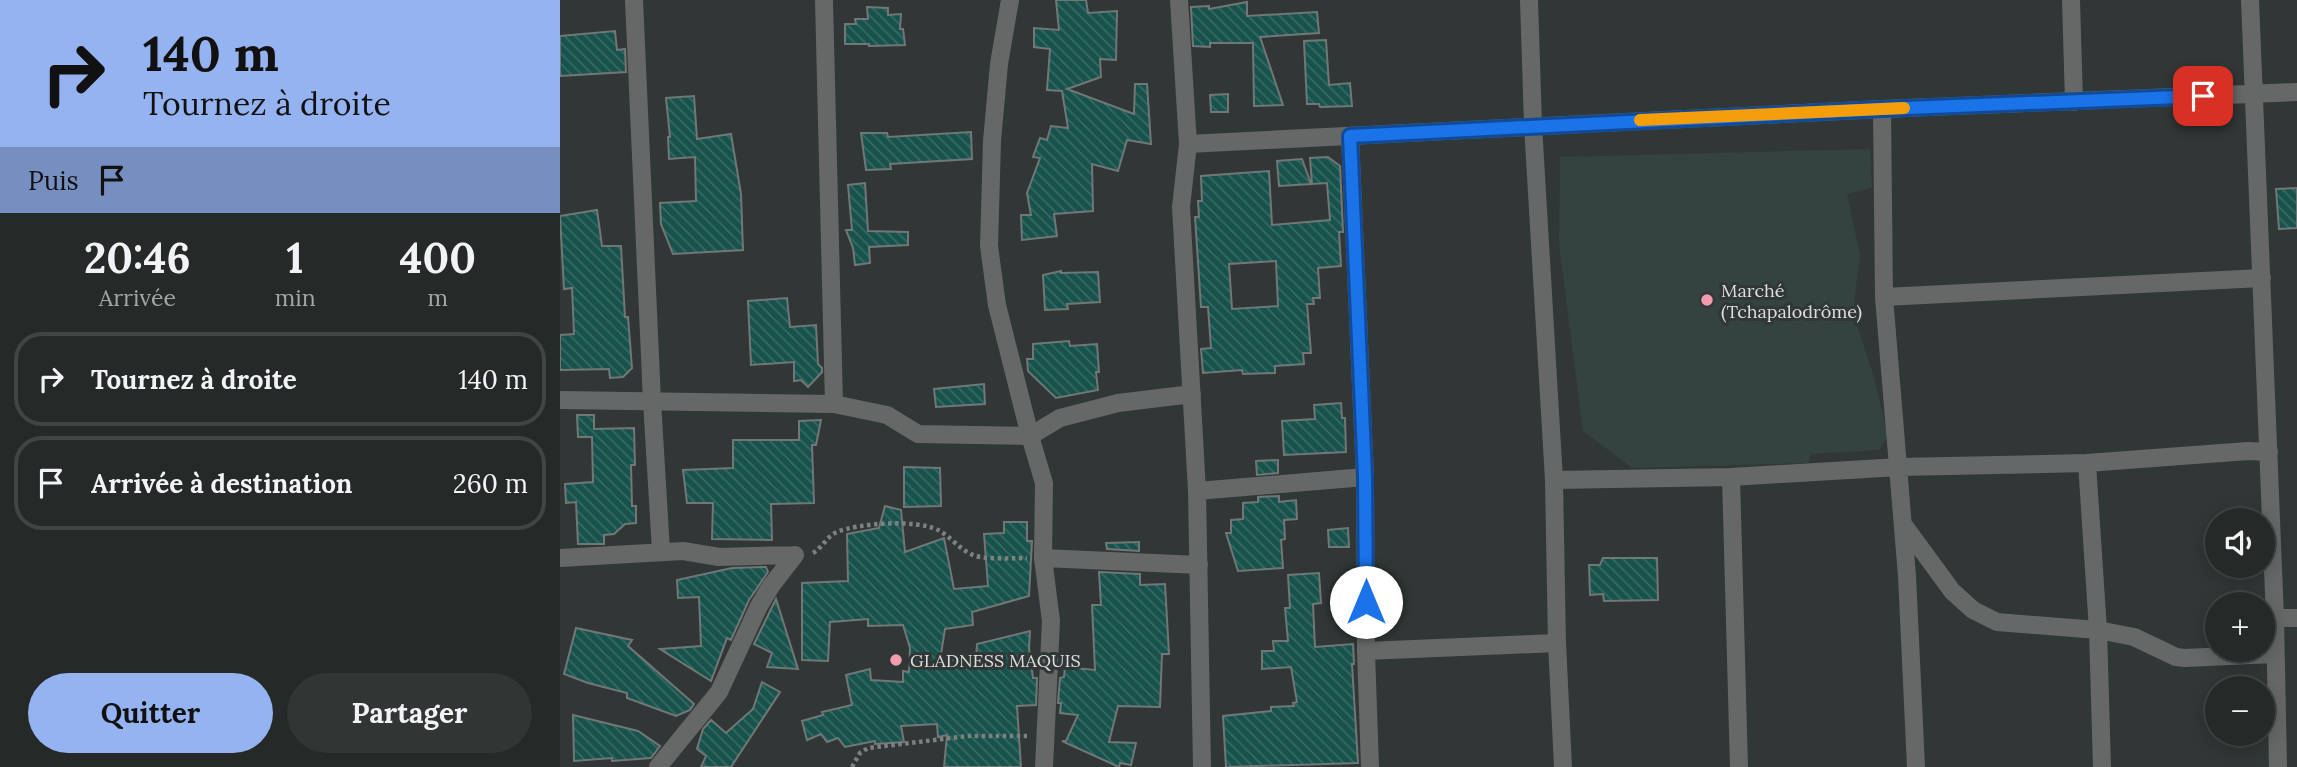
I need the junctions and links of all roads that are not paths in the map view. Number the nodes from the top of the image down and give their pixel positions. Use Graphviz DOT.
graph roads {
  1 [pos="634,0"];
  2 [pos="824,0"];
  3 [pos="1010,0"];
  4 [pos="1180,0"];
  5 [pos="1529,0"];
  6 [pos="2071,0"];
  7 [pos="2250,0"];
  8 [pos="2297,92"];
  9 [pos="2254,94"];
  10 [pos="2074,102"];
  11 [pos="1882,109"];
  12 [pos="1533,125"];
  13 [pos="1350,136"];
  14 [pos="1188,144"];
  15 [pos="2262,278"];
  16 [pos="1885,297"];
  17 [pos="1192,394"];
  18 [pos="560,400"];
  19 [pos="652,401"];
  20 [pos="834,404"];
  21 [pos="1030,436"];
  22 [pos="2269,452"];
  23 [pos="2087,463"];
  24 [pos="1899,467"];
  25 [pos="1365,477"];
  26 [pos="1731,477"];
  27 [pos="1553,480"];
  28 [pos="1197,491"];
  29 [pos="1903,524"];
  30 [pos="661,551"];
  31 [pos="560,558"];
  32 [pos="1044,558"];
  33 [pos="1199,565"];
  34 [pos="2274,592"];
  35 [pos="2275,618"];
  36 [pos="2297,618"];
  37 [pos="2098,631"];
  38 [pos="1558,643"];
  39 [pos="1366,651"];
  40 [pos="2205,657"];
  41 [pos="2274,662"];
  42 [pos="658,767"];
  43 [pos="1044,767"];
  44 [pos="1202,767"];
  45 [pos="1370,767"];
  46 [pos="1563,767"];
  47 [pos="1739,767"];
  48 [pos="1916,767"];
  49 [pos="2102,767"];
  50 [pos="2278,767"];
  1 -- 19 [label="street"];
  2 -- 20 [label="street"];
  3 -- 21 [label="street"];
  4 -- 14 [label="street"];
  5 -- 12 [label="street"];
  6 -- 10 [label="street"];
  7 -- 9 [label="street"];
  8 -- 9 [label="street"];
  9 -- 10 [label="street"];
  9 -- 15 [label="street"];
  10 -- 11 [label="street"];
  11 -- 12 [label="street"];
  11 -- 16 [label="street"];
  12 -- 13 [label="street"];
  12 -- 27 [label="street"];
  13 -- 14 [label="street"];
  13 -- 25 [label="street"];
  14 -- 17 [label="street"];
  15 -- 16 [label="street"];
  15 -- 22 [label="street"];
  16 -- 24 [label="street"];
  17 -- 21 [label="street"];
  17 -- 28 [label="street"];
  18 -- 19 [label="street"];
  19 -- 20 [label="street"];
  19 -- 30 [label="street"];
  20 -- 21 [label="street"];
  21 -- 32 [label="street"];
  22 -- 23 [label="street"];
  22 -- 34 [label="street"];
  23 -- 24 [label="street"];
  23 -- 37 [label="street"];
  24 -- 26 [label="street"];
  24 -- 29 [label="street"];
  25 -- 28 [label="street"];
  25 -- 39 [label="street"];
  26 -- 27 [label="street"];
  26 -- 47 [label="street"];
  27 -- 38 [label="street"];
  28 -- 33 [label="street"];
  29 -- 37 [label="street"];
  29 -- 48 [label="street"];
  30 -- 31 [label="street"];
  30 -- 42 [label="street"];
  32 -- 33 [label="street"];
  32 -- 43 [label="street"];
  33 -- 44 [label="street"];
  35 -- 36 [label="street"];
  37 -- 40 [label="street"];
  37 -- 49 [label="street"];
  38 -- 39 [label="street"];
  38 -- 46 [label="street"];
  39 -- 45 [label="street"];
  41 -- 50 [label="street"];
}
